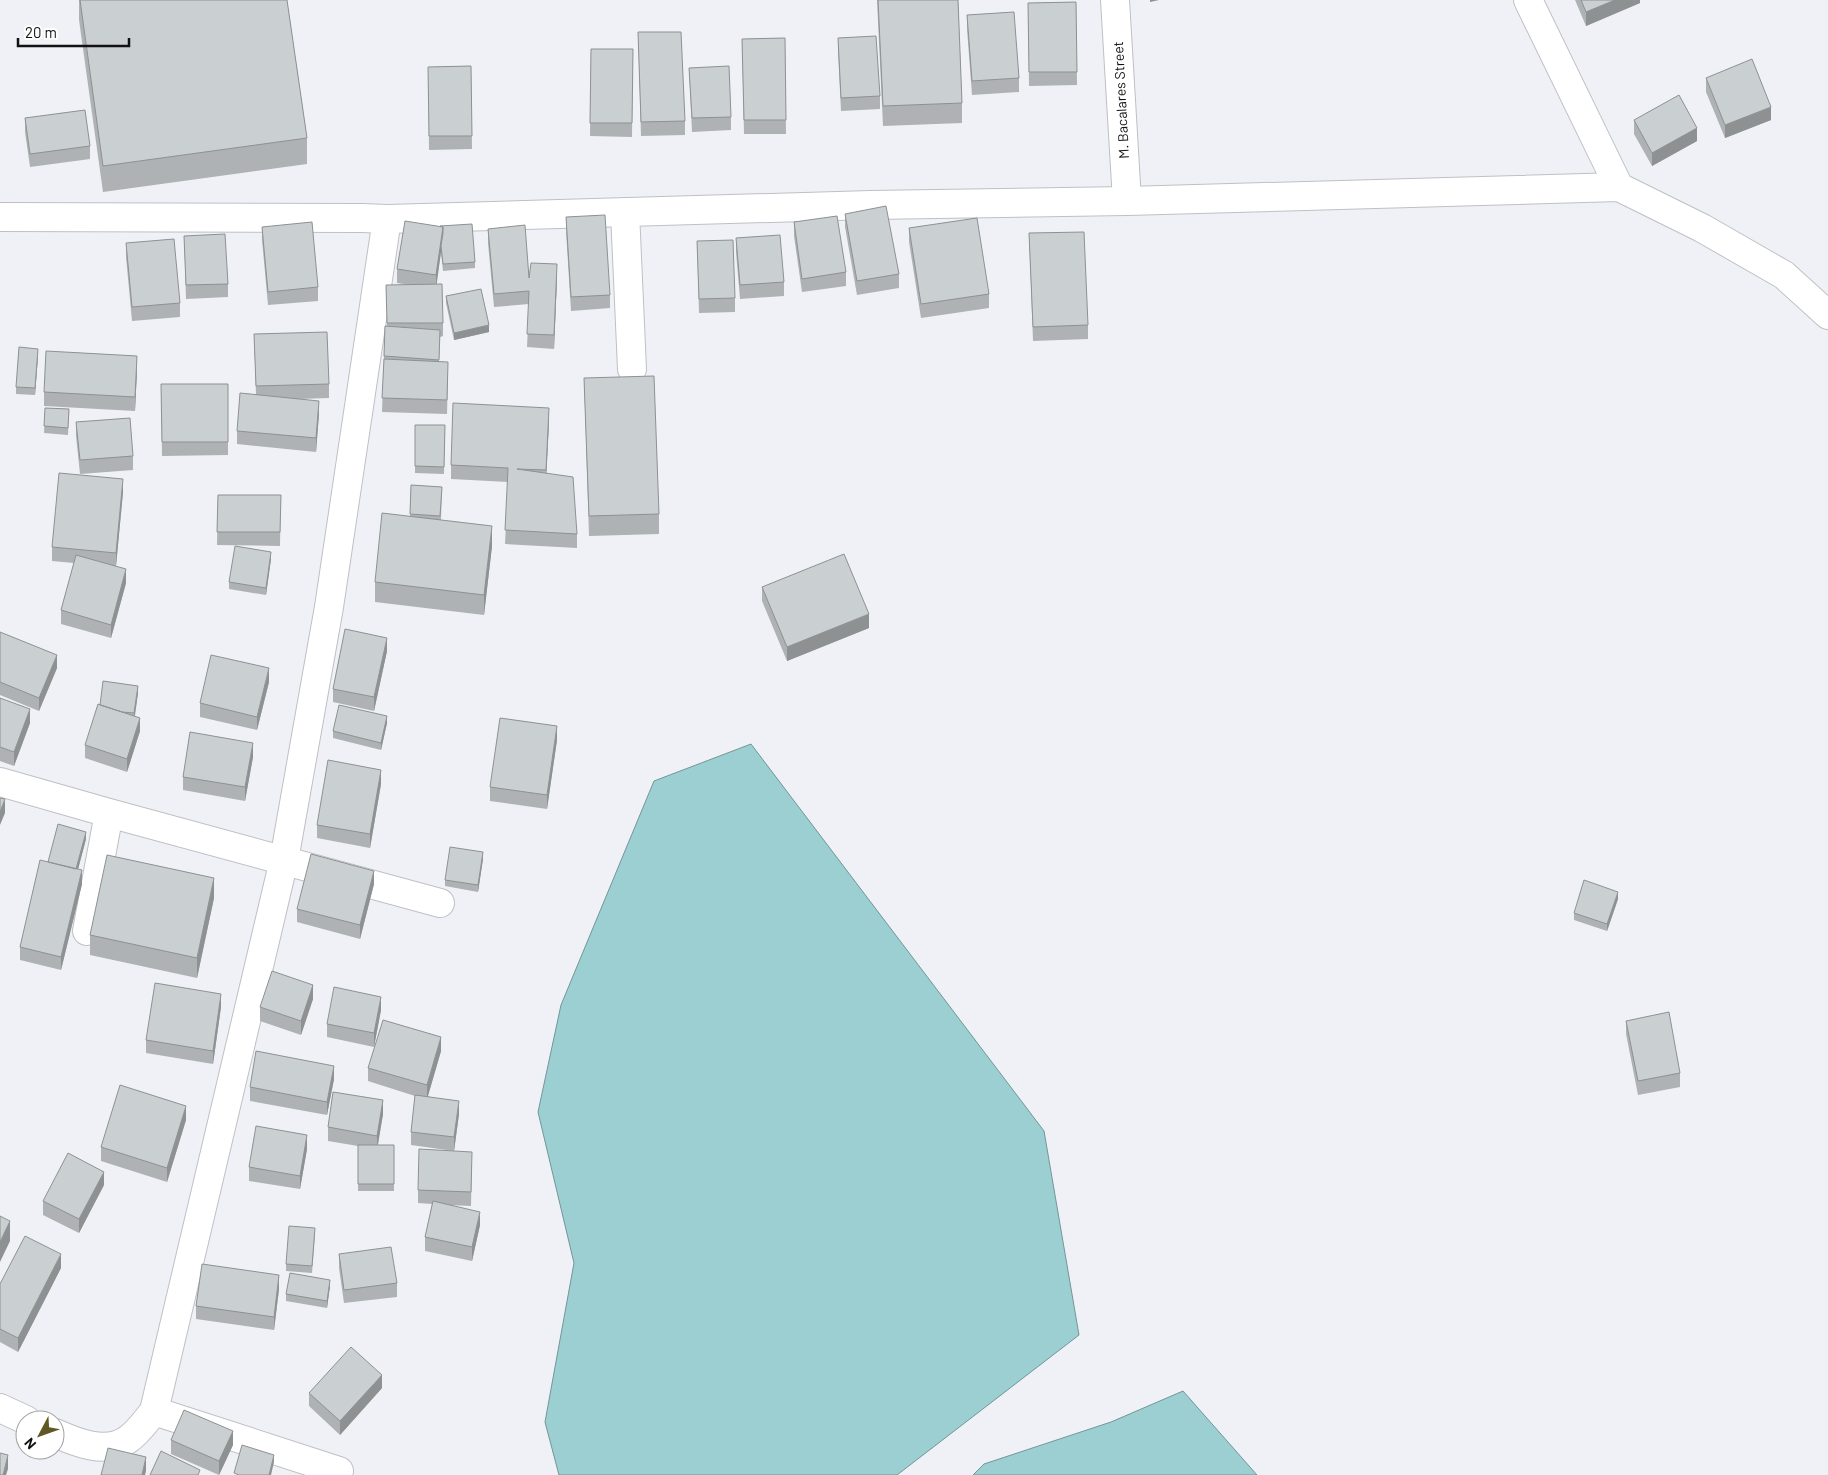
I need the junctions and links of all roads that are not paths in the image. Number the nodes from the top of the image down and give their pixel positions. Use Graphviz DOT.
graph roads {
  1 [pos="1115,0"];
  2 [pos="1528,0"];
  3 [pos="1619,187"];
  4 [pos="1127,201"];
  5 [pos="625,212"];
  6 [pos="0,217"];
  7 [pos="386,219"];
  8 [pos="1828,315"];
  9 [pos="632,369"];
  10 [pos="0,782"];
  11 [pos="108,813"];
  12 [pos="284,860"];
  13 [pos="440,903"];
  14 [pos="87,931"];
  15 [pos="0,1408"];
  16 [pos="154,1411"];
  17 [pos="15,1415"];
  18 [pos="65,1438"];
  19 [pos="339,1471"];
  1 -- 4 [label="street, M. Bacalares Street"];
  2 -- 3 [label="street"];
  3 -- 4 [label="street"];
  3 -- 8 [label="street"];
  4 -- 5 [label="street"];
  5 -- 7 [label="street"];
  5 -- 9 [label="street"];
  6 -- 7 [label="street"];
  7 -- 12 [label="street"];
  10 -- 11 [label="street"];
  11 -- 12 [label="street"];
  11 -- 14 [label="street"];
  12 -- 13 [label="street"];
  12 -- 16 [label="street"];
  15 -- 17 [label="street"];
  16 -- 18 [label="street"];
  16 -- 19 [label="street"];
}
